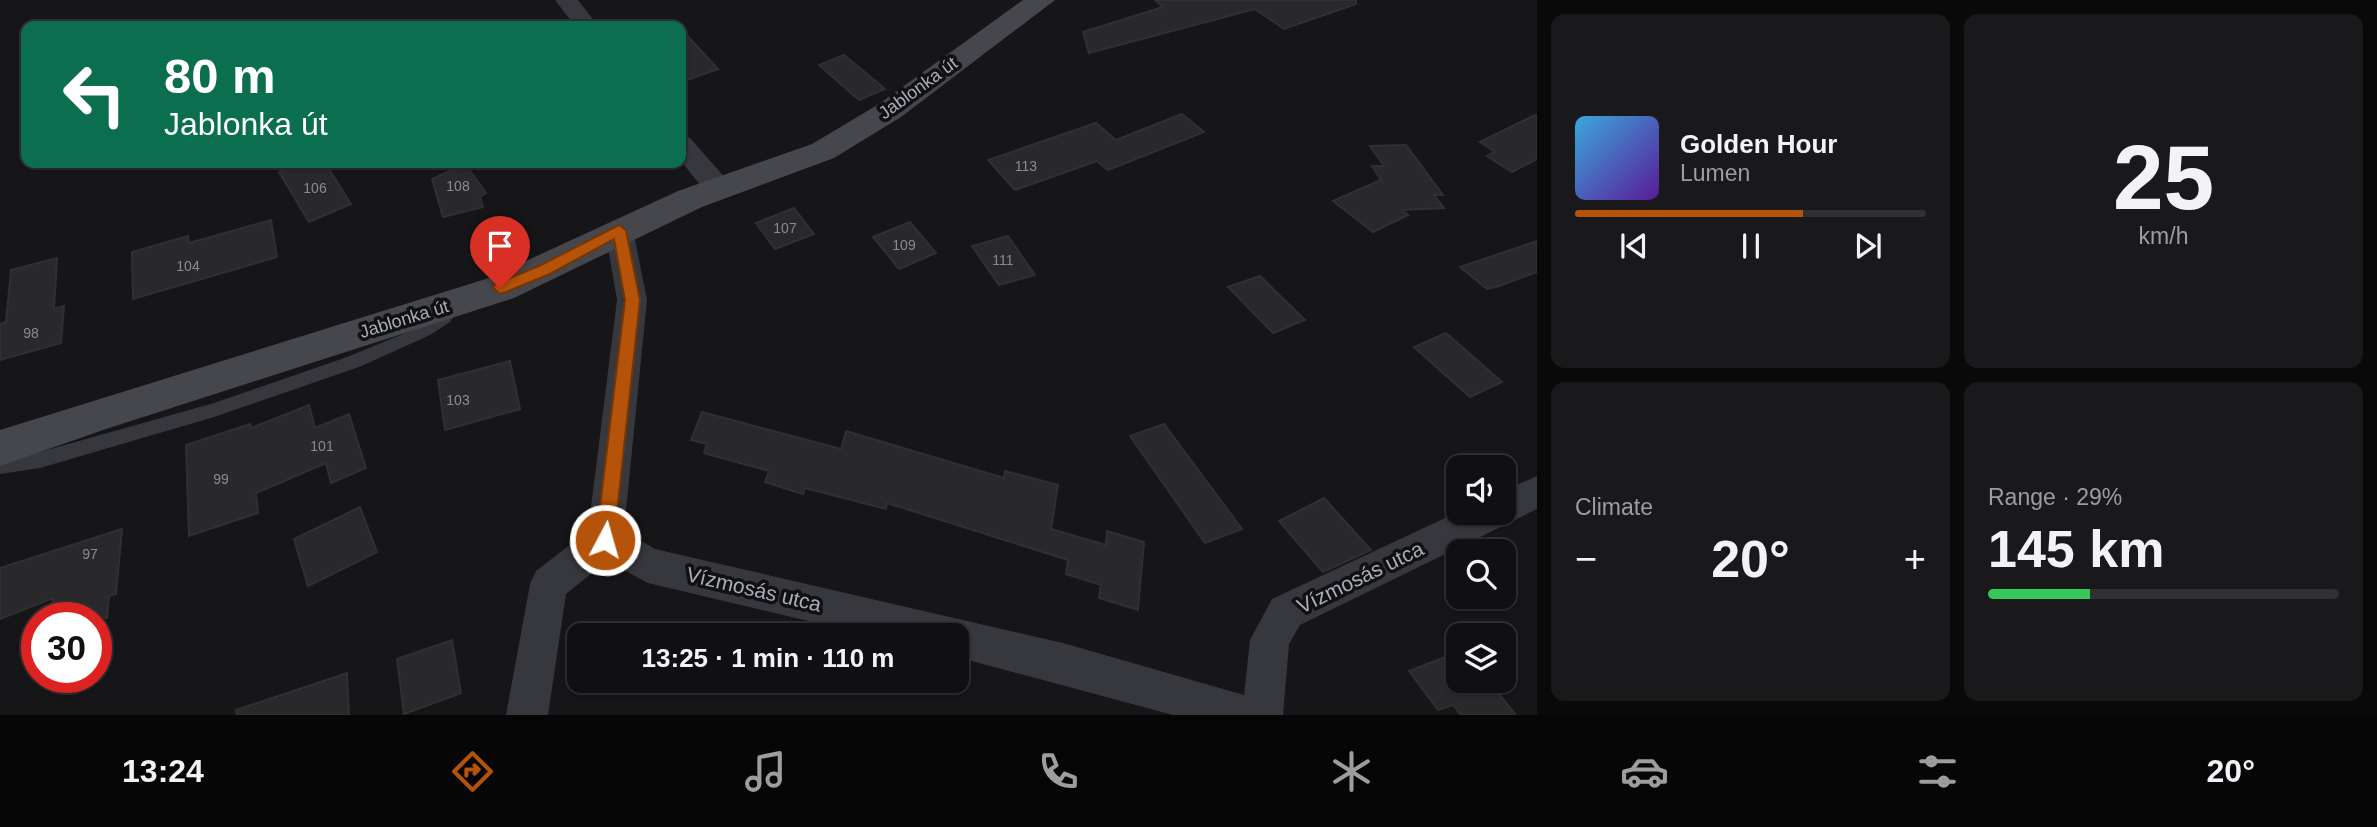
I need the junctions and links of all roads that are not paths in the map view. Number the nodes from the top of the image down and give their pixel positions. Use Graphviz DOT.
graph roads {
  1 [pos="566,0"];
  2 [pos="1042,0"];
  3 [pos="583,21"];
  4 [pos="686,150"];
  5 [pos="718,188"];
  6 [pos="619,230"];
  7 [pos="454,304"];
  8 [pos="0,449"];
  9 [pos="0,466"];
  10 [pos="1537,492"];
  11 [pos="1516,502"];
  12 [pos="1468,525"];
  13 [pos="605,540"];
  14 [pos="897,623"];
  15 [pos="969,640"];
  16 [pos="527,715"];
  17 [pos="1243,715"];
  18 [pos="1262,715"];
  1 -- 3 [label="street"];
  2 -- 5 [label="street, Jablonka út"];
  4 -- 5 [label="street"];
  5 -- 6 [label="street, Jablonka út"];
  6 -- 7 [label="street, Jablonka út"];
  6 -- 13 [label="street"];
  7 -- 8 [label="street, Jablonka út"];
  7 -- 9 [label="lane"];
  10 -- 11 [label="street"];
  12 -- 18 [label="street, Vízmosás utca"];
  13 -- 14 [label="street, Vízmosás utca"];
  13 -- 16 [label="street"];
  15 -- 17 [label="street"];
}
